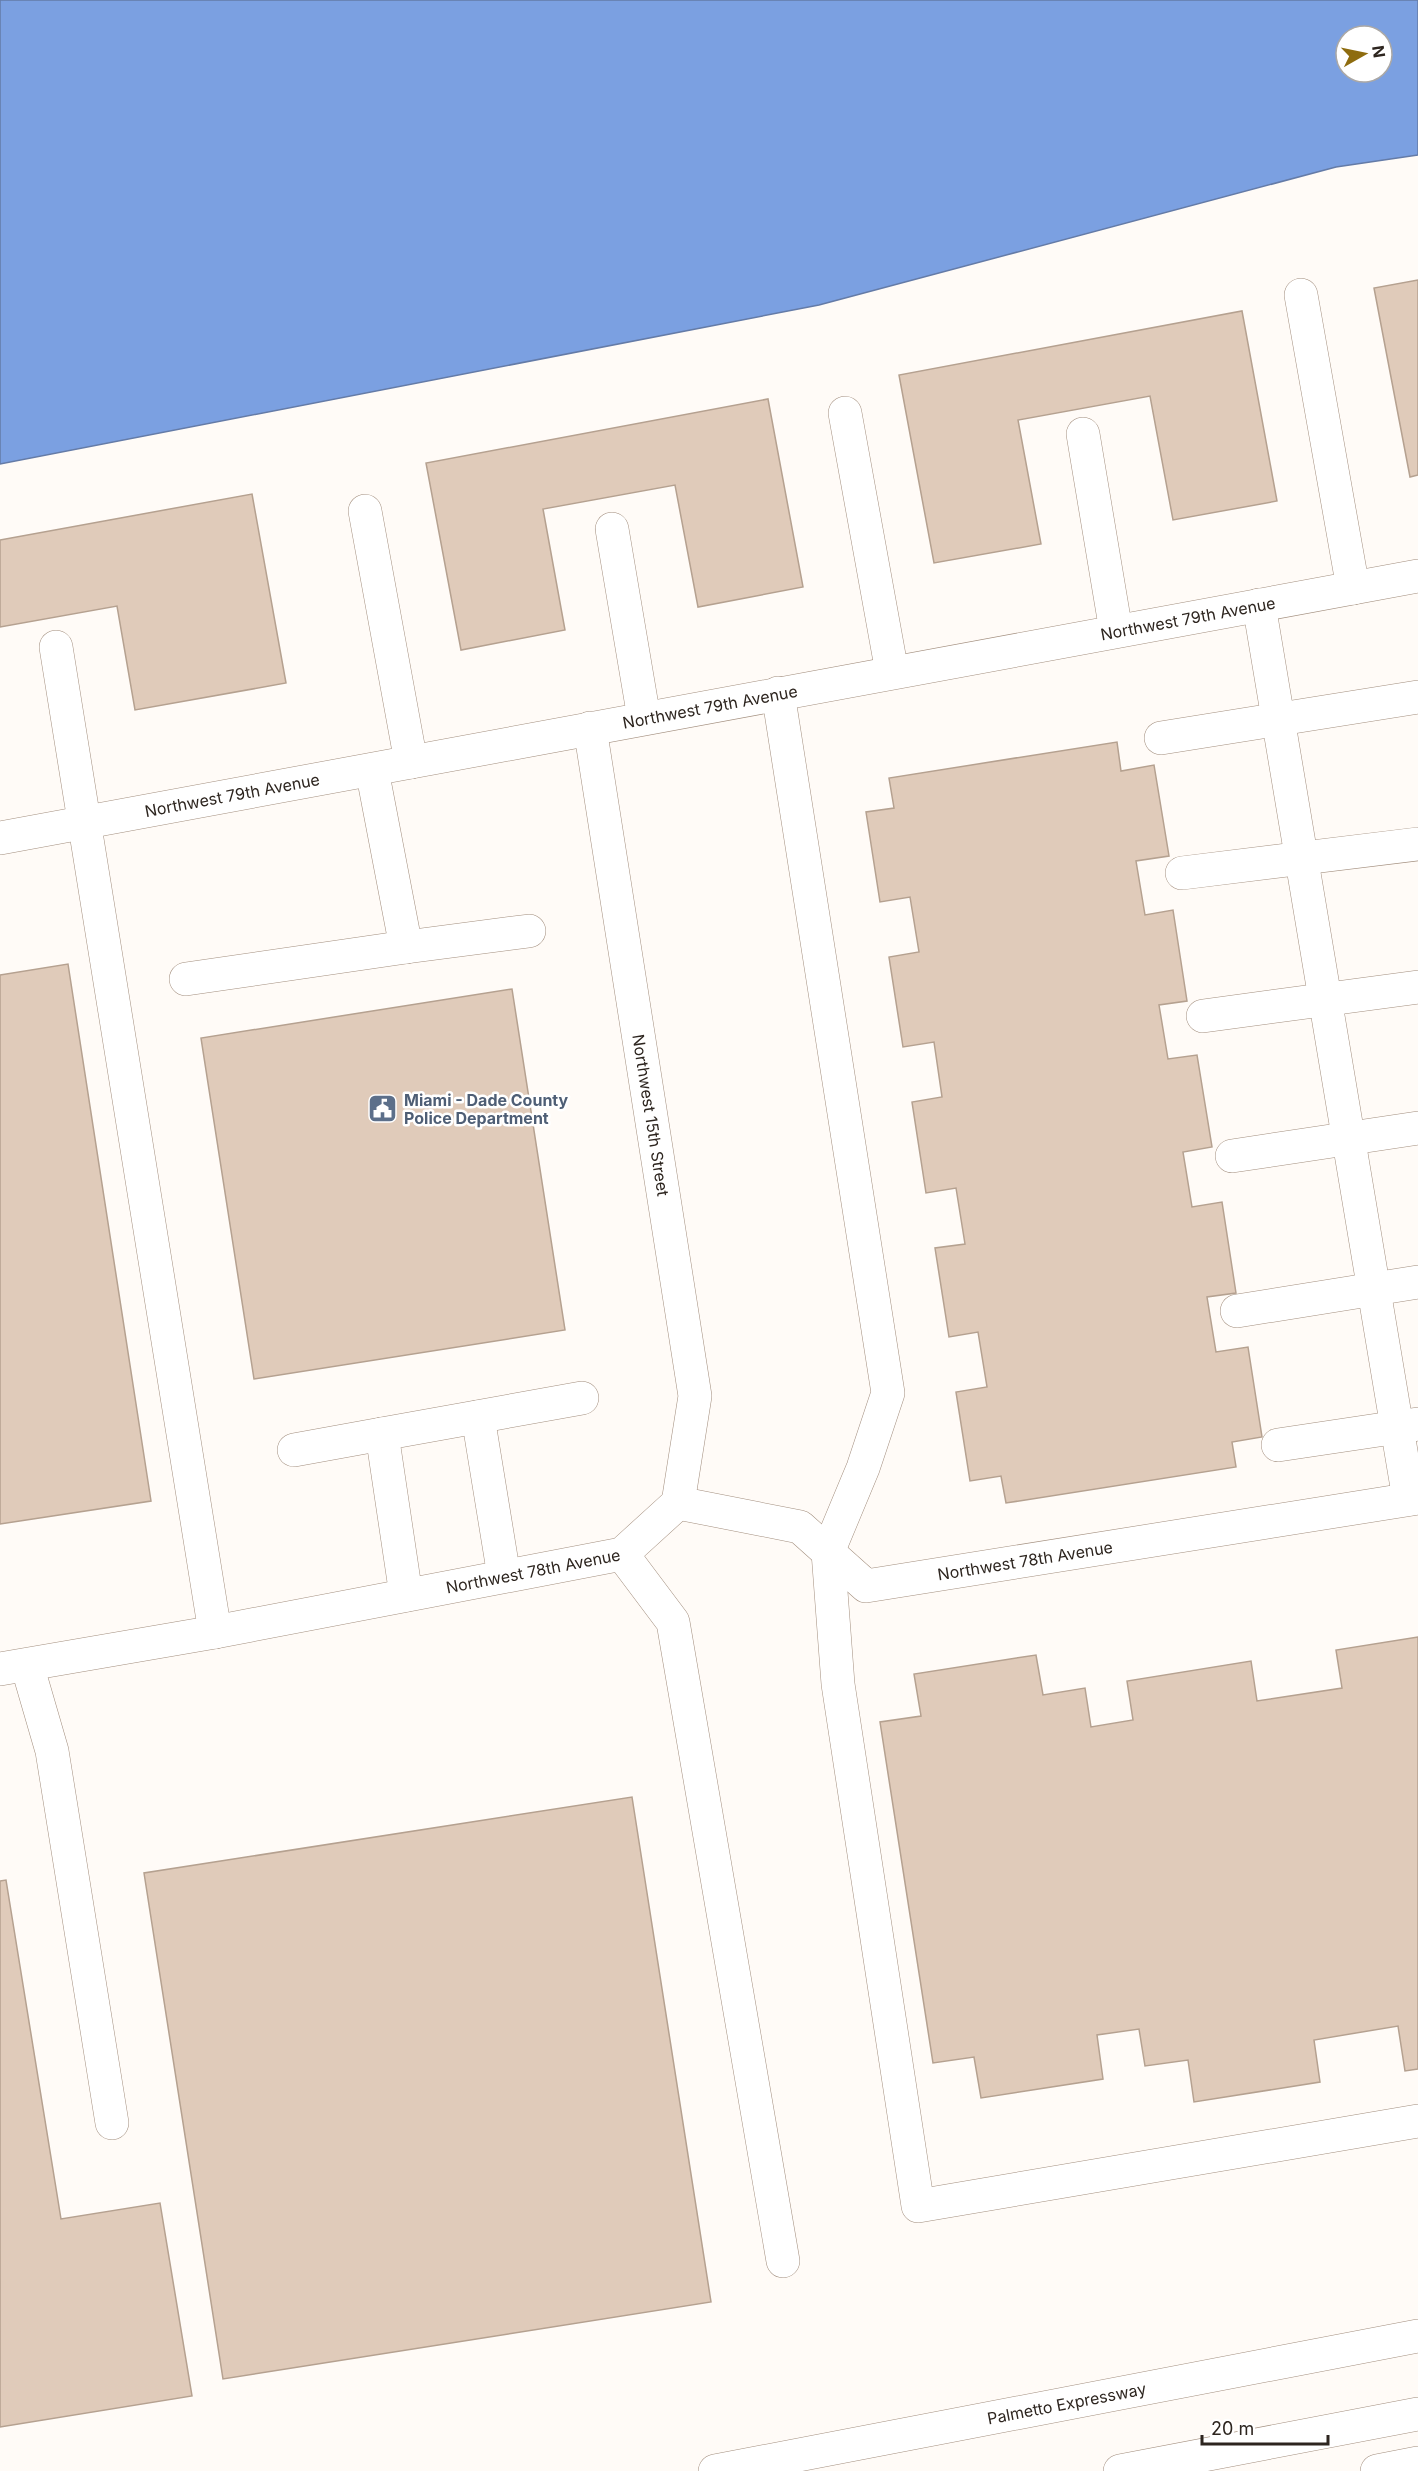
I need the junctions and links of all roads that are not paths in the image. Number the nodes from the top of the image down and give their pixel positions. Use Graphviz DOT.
graph roads {
  1 [pos="1300,295"];
  2 [pos="844,413"];
  3 [pos="1083,434"];
  4 [pos="365,511"];
  5 [pos="612,530"];
  6 [pos="1418,576"];
  7 [pos="1353,588"];
  8 [pos="1260,605"];
  9 [pos="1116,631"];
  10 [pos="56,647"];
  11 [pos="892,672"];
  12 [pos="778,693"];
  13 [pos="1418,697"];
  14 [pos="644,718"];
  15 [pos="1278,718"];
  16 [pos="590,728"];
  17 [pos="1161,738"];
  18 [pos="411,762"];
  19 [pos="372,770"];
  20 [pos="85,822"];
  21 [pos="0,838"];
  22 [pos="1418,844"];
  23 [pos="1302,860"];
  24 [pos="1182,873"];
  25 [pos="529,931"];
  26 [pos="406,947"];
  27 [pos="186,979"];
  28 [pos="1418,987"];
  29 [pos="1325,998"];
  30 [pos="1203,1016"];
  31 [pos="1418,1128"];
  32 [pos="1348,1139"];
  33 [pos="1232,1156"];
  34 [pos="1418,1282"];
  35 [pos="1373,1288"];
  36 [pos="1237,1311"];
  37 [pos="582,1398"];
  38 [pos="478,1417"];
  39 [pos="1407,1426"];
  40 [pos="382,1434"];
  41 [pos="1278,1445"];
  42 [pos="294,1450"];
  43 [pos="1413,1498"];
  44 [pos="678,1503"];
  45 [pos="828,1552"];
  46 [pos="622,1554"];
  47 [pos="504,1576"];
  48 [pos="406,1595"];
  49 [pos="215,1632"];
  50 [pos="13,1667"];
  51 [pos="1418,2121"];
  52 [pos="112,2123"];
  53 [pos="783,2261"];
  54 [pos="1418,2336"];
  55 [pos="1418,2414"];
  56 [pos="1418,2463"];
  57 [pos="715,2471"];
  58 [pos="1120,2471"];
  59 [pos="1377,2471"];
  1 -- 7 [label="main road"];
  2 -- 11 [label="main road"];
  3 -- 9 [label="main road"];
  4 -- 18 [label="main road"];
  5 -- 14 [label="main road"];
  6 -- 7 [label="main road, Northwest 79th Avenue"];
  7 -- 8 [label="main road, Northwest 79th Avenue"];
  8 -- 9 [label="main road, Northwest 79th Avenue"];
  8 -- 15 [label="main road"];
  9 -- 11 [label="main road, Northwest 79th Avenue"];
  10 -- 20 [label="main road"];
  11 -- 12 [label="main road, Northwest 79th Avenue"];
  12 -- 14 [label="main road, Northwest 79th Avenue"];
  12 -- 45 [label="main road"];
  13 -- 15 [label="main road"];
  14 -- 16 [label="main road, Northwest 79th Avenue"];
  15 -- 17 [label="main road"];
  15 -- 23 [label="main road"];
  16 -- 18 [label="main road, Northwest 79th Avenue"];
  16 -- 44 [label="main road, Northwest 15th Street"];
  18 -- 19 [label="main road, Northwest 79th Avenue"];
  19 -- 20 [label="main road, Northwest 79th Avenue"];
  19 -- 26 [label="main road"];
  20 -- 21 [label="main road, Northwest 79th Avenue"];
  20 -- 49 [label="main road"];
  22 -- 23 [label="main road"];
  23 -- 24 [label="main road"];
  23 -- 29 [label="main road"];
  25 -- 26 [label="main road"];
  26 -- 27 [label="main road"];
  28 -- 29 [label="main road"];
  29 -- 30 [label="main road"];
  29 -- 32 [label="main road"];
  31 -- 32 [label="main road"];
  32 -- 33 [label="main road"];
  32 -- 35 [label="main road"];
  34 -- 35 [label="main road"];
  35 -- 36 [label="main road"];
  35 -- 39 [label="main road"];
  37 -- 38 [label="main road"];
  38 -- 40 [label="main road"];
  38 -- 47 [label="main road"];
  39 -- 41 [label="main road"];
  39 -- 43 [label="main road"];
  40 -- 42 [label="main road"];
  40 -- 48 [label="main road"];
  43 -- 45 [label="main road, Northwest 78th Avenue"];
  44 -- 45 [label="main road, Northwest 78th Avenue"];
  44 -- 46 [label="main road, Northwest 78th Avenue"];
  45 -- 51 [label="main road"];
  46 -- 47 [label="main road, Northwest 78th Avenue"];
  46 -- 53 [label="main road"];
  47 -- 48 [label="main road, Northwest 78th Avenue"];
  48 -- 49 [label="main road, Northwest 78th Avenue"];
  49 -- 50 [label="main road, Northwest 78th Avenue"];
  50 -- 52 [label="main road"];
  54 -- 57 [label="main road, Palmetto Expressway"];
  55 -- 58 [label="main road"];
  56 -- 59 [label="main road"];
}
